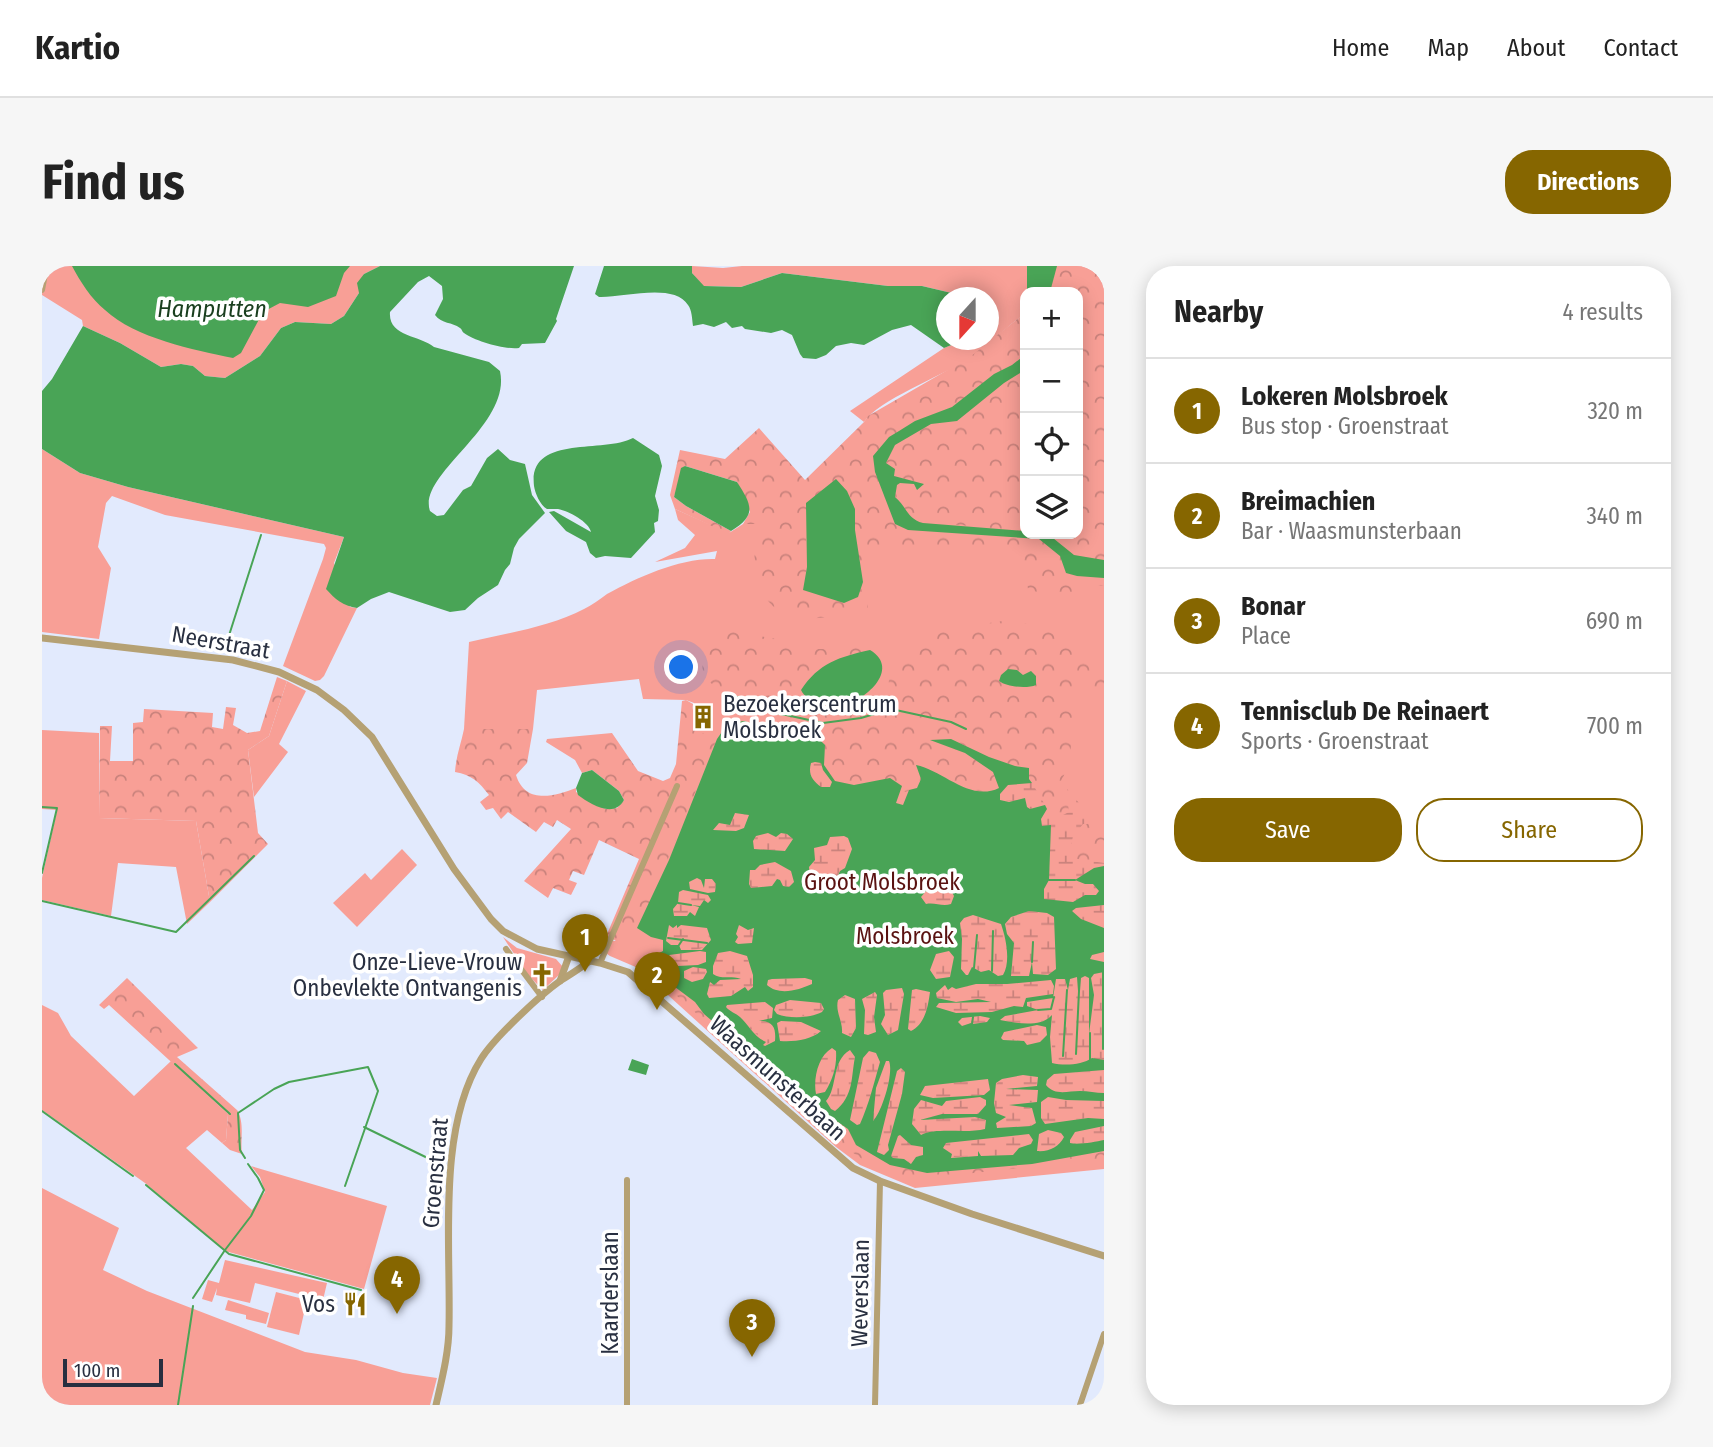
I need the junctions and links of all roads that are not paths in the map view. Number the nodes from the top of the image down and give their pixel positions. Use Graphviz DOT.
graph roads {
  1 [pos="42,266"];
  2 [pos="42,290"];
  3 [pos="42,638"];
  4 [pos="372,737"];
  5 [pos="677,786"];
  6 [pos="506,949"];
  7 [pos="569,956"];
  8 [pos="591,960"];
  9 [pos="600,963"];
  10 [pos="560,982"];
  11 [pos="542,997"];
  12 [pos="627,1180"];
  13 [pos="880,1181"];
  14 [pos="1104,1256"];
  15 [pos="1104,1334"];
  16 [pos="436,1405"];
  17 [pos="627,1405"];
  18 [pos="875,1405"];
  19 [pos="1080,1405"];
  1 -- 2 [label="street"];
  3 -- 4 [label="street, Neerstraat"];
  4 -- 7 [label="street, Waasmunsterbaan"];
  5 -- 9 [label="street"];
  6 -- 11 [label="street"];
  7 -- 8 [label="street, Waasmunsterbaan"];
  7 -- 10 [label="street"];
  8 -- 9 [label="street, Waasmunsterbaan"];
  8 -- 10 [label="street, Groenstraat"];
  9 -- 13 [label="street, Waasmunsterbaan"];
  10 -- 11 [label="street, Groenstraat"];
  11 -- 16 [label="street, Groenstraat"];
  12 -- 17 [label="street, Kaarderslaan"];
  13 -- 14 [label="street, Waasmunsterbaan"];
  13 -- 18 [label="street, Weverslaan"];
  15 -- 19 [label="street"];
}
